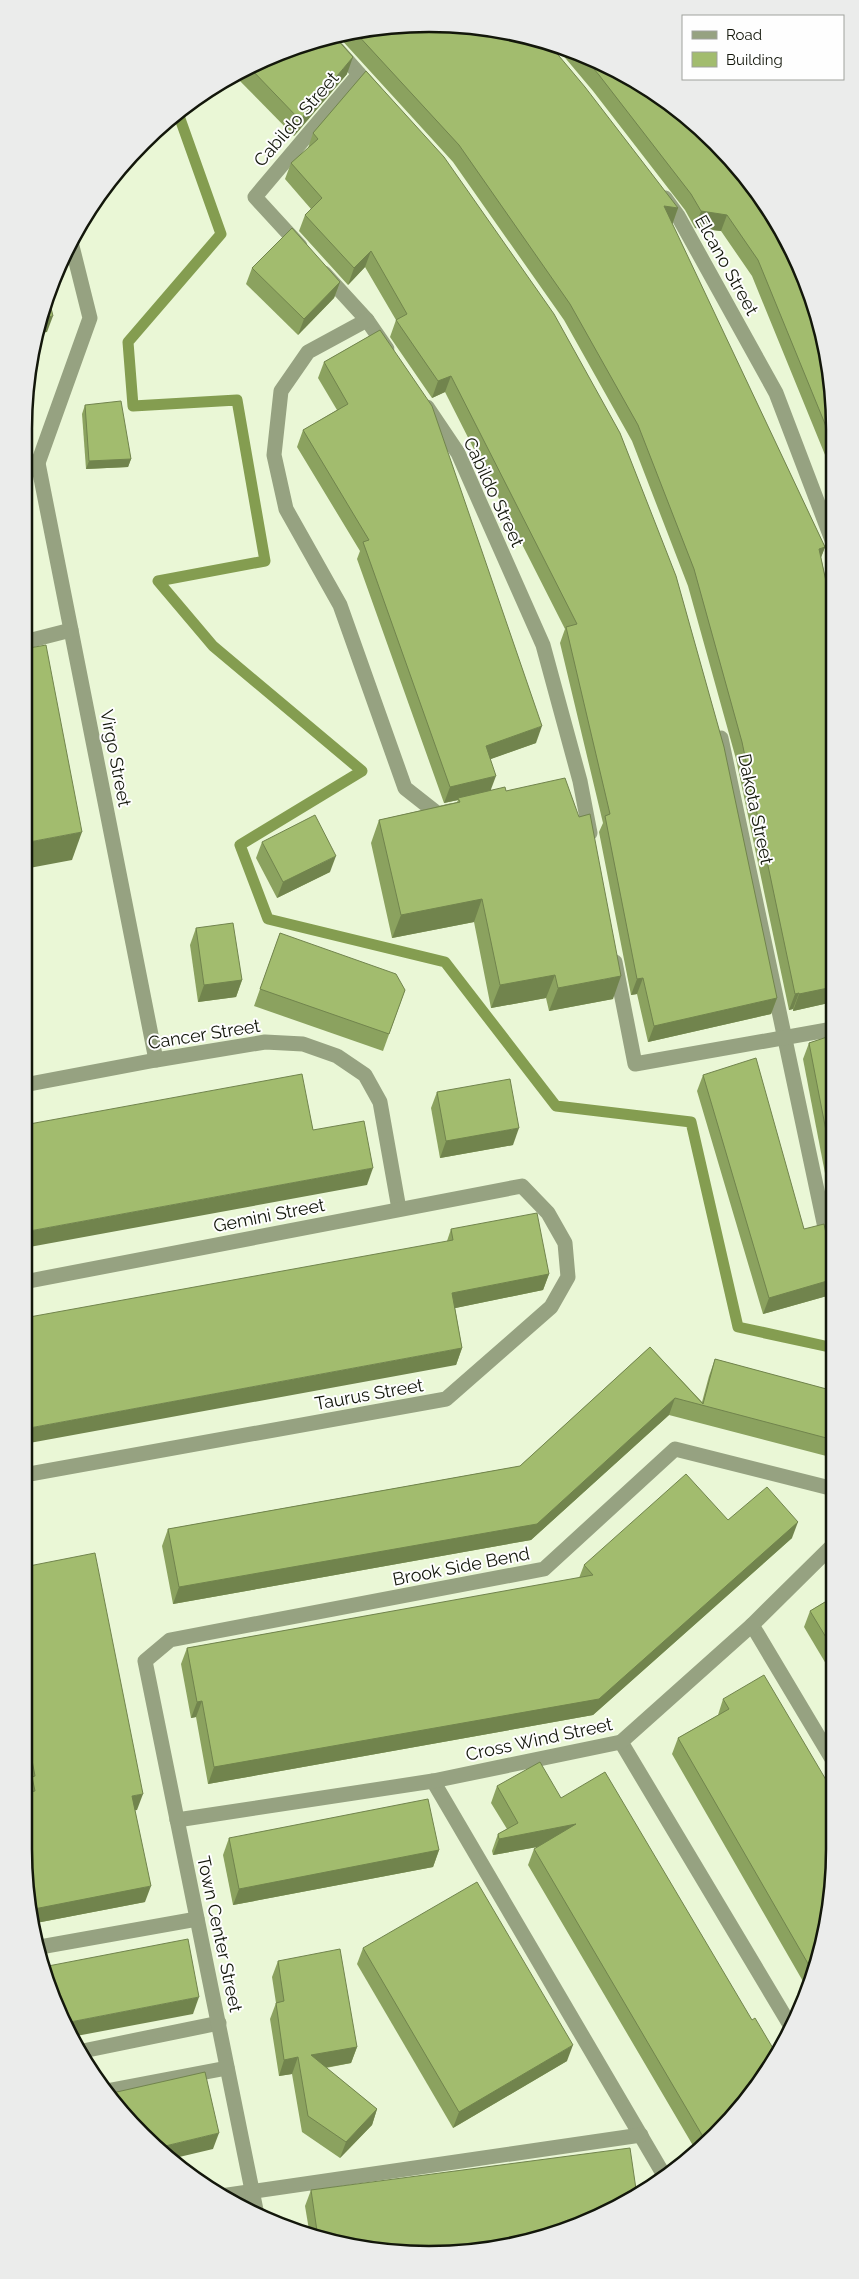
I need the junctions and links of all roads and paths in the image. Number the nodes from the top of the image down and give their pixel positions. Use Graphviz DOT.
graph roads {
  1 [pos="334,44"];
  2 [pos="359,74"];
  3 [pos="386,103"];
  4 [pos="655,186"];
  5 [pos="74,253"];
  6 [pos="367,320"];
  7 [pos="394,359"];
  8 [pos="420,398"];
  9 [pos="32,463"];
  10 [pos="32,469"];
  11 [pos="826,524"];
  12 [pos="71,630"];
  13 [pos="32,640"];
  14 [pos="716,722"];
  15 [pos="580,781"];
  16 [pos="561,785"];
  17 [pos="467,807"];
  18 [pos="593,849"];
  19 [pos="612,947"];
  20 [pos="826,1030"];
  21 [pos="785,1038"];
  22 [pos="156,1060"];
  23 [pos="32,1083"];
  24 [pos="522,1186"];
  25 [pos="400,1209"];
  26 [pos="826,1232"];
  27 [pos="32,1280"];
  28 [pos="32,1474"];
  29 [pos="826,1487"];
  30 [pos="826,1551"];
  31 [pos="752,1625"];
  32 [pos="145,1661"];
  33 [pos="622,1742"];
  34 [pos="826,1749"];
  35 [pos="433,1781"];
  36 [pos="177,1820"];
  37 [pos="197,1919"];
  38 [pos="45,1946"];
  39 [pos="788,2021"];
  40 [pos="219,2023"];
  41 [pos="87,2050"];
  42 [pos="227,2068"];
  43 [pos="114,2090"];
  44 [pos="641,2135"];
  45 [pos="662,2171"];
  46 [pos="252,2192"];
  47 [pos="233,2194"];
  48 [pos="255,2206"];
  1 -- 2 [label="street"];
  2 -- 3 [label="street"];
  2 -- 6 [label="street, Cabildo Street"];
  4 -- 11 [label="street, Elcano Street"];
  5 -- 9 [label="street"];
  6 -- 7 [label="street, Cabildo Street"];
  6 -- 17 [label="street"];
  8 -- 15 [label="street, Cabildo Street"];
  10 -- 12 [label="street, Virgo Street"];
  12 -- 13 [label="street"];
  12 -- 22 [label="street, Virgo Street"];
  14 -- 21 [label="street, Dakota Street"];
  15 -- 16 [label="street"];
  15 -- 18 [label="street, Cabildo Street"];
  19 -- 21 [label="street"];
  20 -- 21 [label="street"];
  21 -- 26 [label="street, Dakota Street"];
  22 -- 23 [label="street, Cancer Street"];
  22 -- 25 [label="street, Cancer Street"];
  24 -- 25 [label="street, Gemini Street"];
  24 -- 28 [label="street, Taurus Street"];
  25 -- 27 [label="street, Gemini Street"];
  29 -- 32 [label="street, Brook Side Bend"];
  30 -- 31 [label="street, Cross Wind Street"];
  31 -- 33 [label="street, Cross Wind Street"];
  31 -- 34 [label="street"];
  32 -- 36 [label="street, Town Center Street"];
  33 -- 35 [label="street, Cross Wind Street"];
  33 -- 39 [label="street"];
  35 -- 36 [label="street, Cross Wind Street"];
  35 -- 44 [label="street"];
  36 -- 37 [label="street, Town Center Street"];
  37 -- 38 [label="street"];
  37 -- 40 [label="street, Town Center Street"];
  40 -- 41 [label="street"];
  40 -- 42 [label="street, Town Center Street"];
  42 -- 43 [label="street"];
  42 -- 46 [label="street, Town Center Street"];
  44 -- 45 [label="street"];
  44 -- 46 [label="street"];
  46 -- 47 [label="street"];
  46 -- 48 [label="street, Town Center Street"];
}
